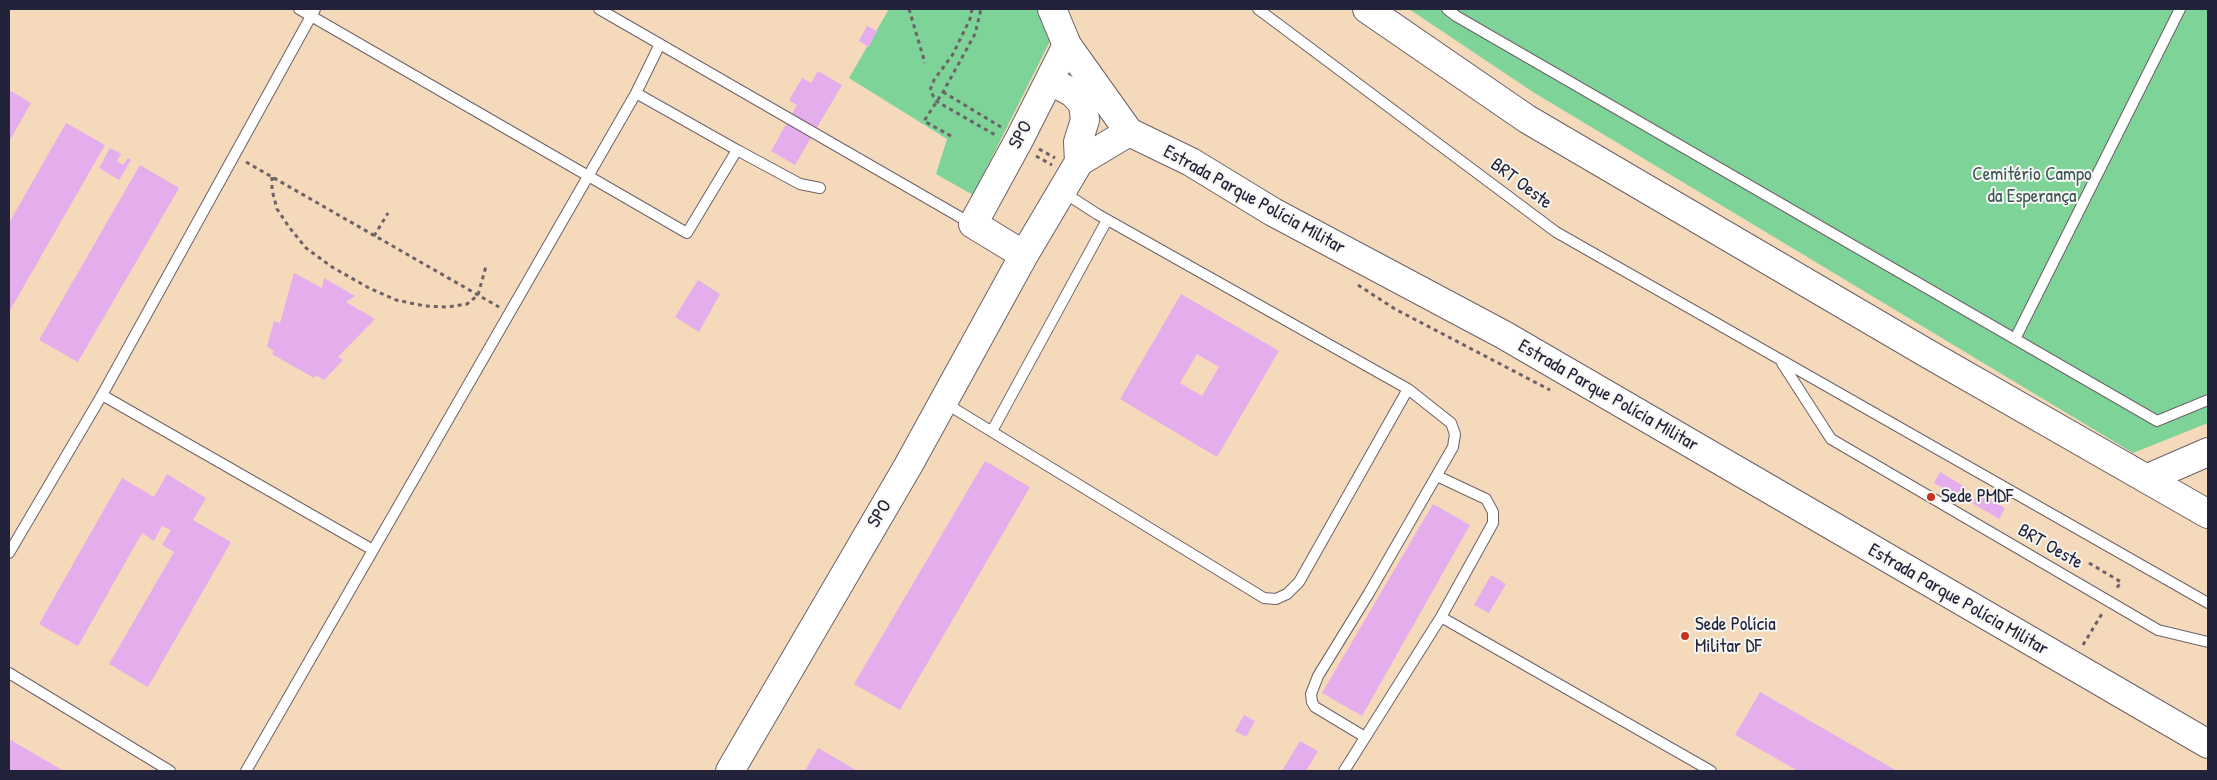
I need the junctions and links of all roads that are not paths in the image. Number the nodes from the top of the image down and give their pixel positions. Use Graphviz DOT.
graph roads {
  1 [pos="299,9"];
  2 [pos="598,9"];
  3 [pos="1052,9"];
  4 [pos="1258,9"];
  5 [pos="1367,9"];
  6 [pos="1447,9"];
  7 [pos="2180,9"];
  8 [pos="313,12"];
  9 [pos="660,44"];
  10 [pos="1067,45"];
  11 [pos="1048,84"];
  12 [pos="636,93"];
  13 [pos="1129,132"];
  14 [pos="737,150"];
  15 [pos="1079,162"];
  16 [pos="588,174"];
  17 [pos="820,188"];
  18 [pos="1063,192"];
  19 [pos="1106,220"];
  20 [pos="972,224"];
  21 [pos="1024,254"];
  22 [pos="2015,339"];
  23 [pos="1780,360"];
  24 [pos="1408,389"];
  25 [pos="102,395"];
  26 [pos="2208,400"];
  27 [pos="943,402"];
  28 [pos="992,431"];
  29 [pos="2208,452"];
  30 [pos="1438,476"];
  31 [pos="2148,478"];
  32 [pos="2208,514"];
  33 [pos="373,550"];
  34 [pos="9,554"];
  35 [pos="2208,603"];
  36 [pos="1441,617"];
  37 [pos="2208,642"];
  38 [pos="9,673"];
  39 [pos="2133,701"];
  40 [pos="2208,728"];
  41 [pos="1365,737"];
  42 [pos="2208,744"];
  43 [pos="170,771"];
  44 [pos="246,771"];
  45 [pos="730,771"];
  46 [pos="1344,771"];
  47 [pos="1710,771"];
  1 -- 8 [label="lane"];
  2 -- 9 [label="lane"];
  3 -- 10 [label="main road, Estrada Parque Polícia Militar"];
  4 -- 23 [label="lane, BRT Oeste"];
  5 -- 31 [label="main road"];
  6 -- 22 [label="lane"];
  7 -- 22 [label="lane"];
  8 -- 16 [label="lane"];
  8 -- 25 [label="lane"];
  9 -- 12 [label="lane"];
  9 -- 20 [label="lane"];
  10 -- 11 [label="main road, SPO"];
  10 -- 13 [label="main road, Estrada Parque Polícia Militar"];
  11 -- 15 [label="main road"];
  11 -- 20 [label="main road, SPO"];
  12 -- 14 [label="lane"];
  12 -- 16 [label="lane"];
  13 -- 15 [label="main road"];
  13 -- 39 [label="main road, Estrada Parque Polícia Militar"];
  14 -- 16 [label="lane"];
  14 -- 17 [label="lane"];
  15 -- 18 [label="main road, SPO"];
  16 -- 33 [label="lane"];
  18 -- 19 [label="lane"];
  18 -- 21 [label="main road, SPO"];
  19 -- 24 [label="lane"];
  19 -- 28 [label="lane"];
  20 -- 21 [label="main road"];
  21 -- 27 [label="main road, SPO"];
  22 -- 26 [label="lane"];
  23 -- 35 [label="lane, BRT Oeste"];
  23 -- 37 [label="lane, BRT Oeste"];
  24 -- 28 [label="lane"];
  24 -- 30 [label="lane"];
  25 -- 33 [label="lane"];
  25 -- 34 [label="lane"];
  27 -- 28 [label="lane"];
  27 -- 45 [label="main road, SPO"];
  29 -- 31 [label="main road"];
  30 -- 36 [label="lane"];
  30 -- 41 [label="lane"];
  31 -- 32 [label="main road"];
  33 -- 44 [label="lane"];
  36 -- 41 [label="lane"];
  36 -- 47 [label="lane"];
  38 -- 43 [label="lane"];
  39 -- 40 [label="main road"];
  39 -- 42 [label="main road, Estrada Parque Polícia Militar"];
  41 -- 46 [label="lane"];
}
